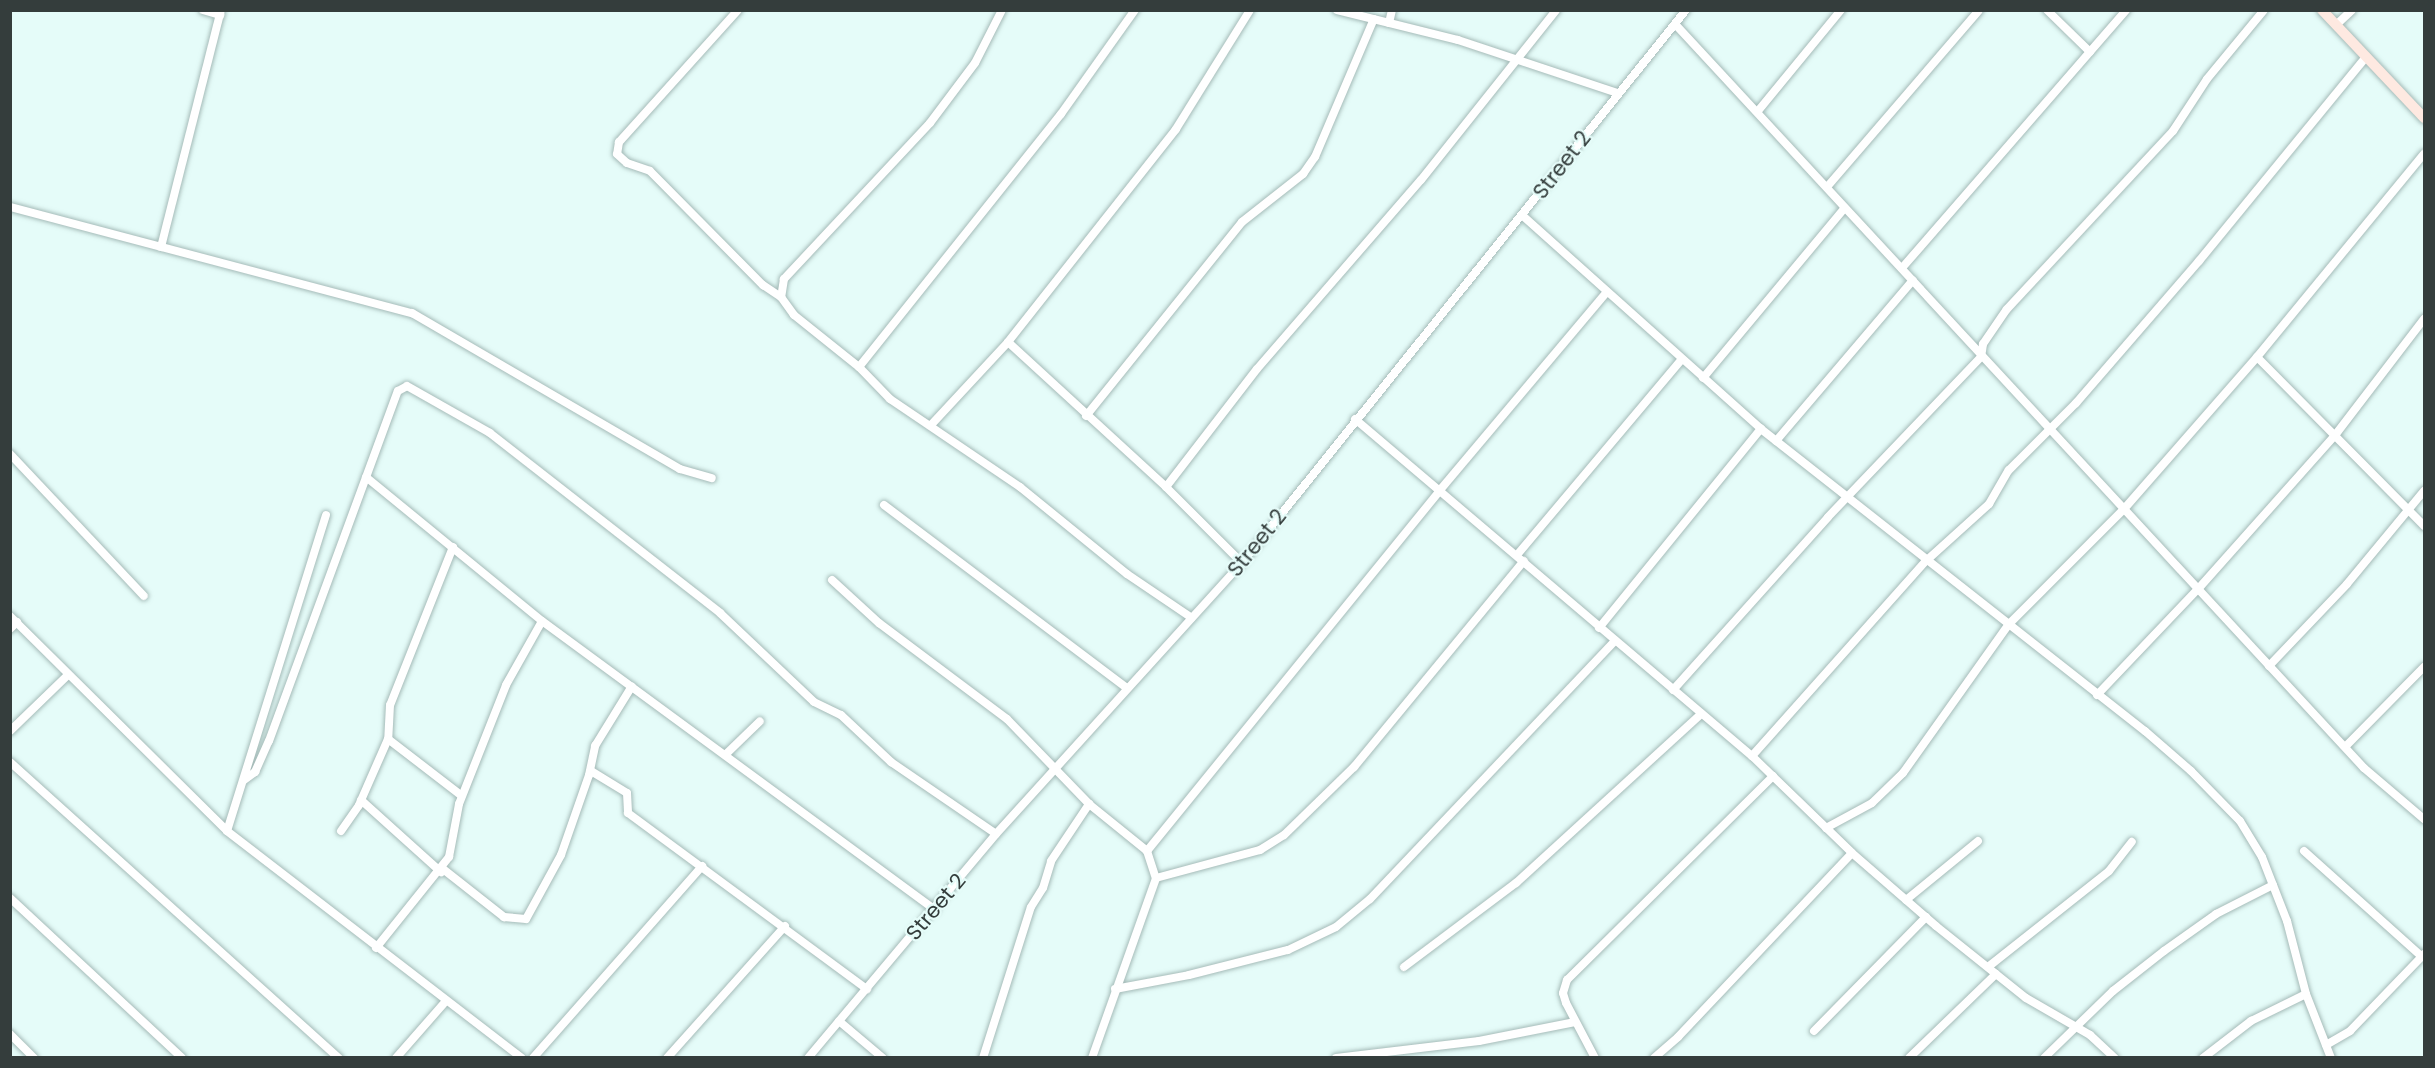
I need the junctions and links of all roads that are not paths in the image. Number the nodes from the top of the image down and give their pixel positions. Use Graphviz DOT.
graph roads {
  1 [pos="203,10"];
  2 [pos="738,10"];
  3 [pos="1002,10"];
  4 [pos="1135,10"];
  5 [pos="1250,10"];
  6 [pos="1337,10"];
  7 [pos="1392,10"];
  8 [pos="1556,10"];
  9 [pos="1686,10"];
  10 [pos="1841,10"];
  11 [pos="1979,10"];
  12 [pos="2047,10"];
  13 [pos="2126,10"];
  14 [pos="2264,10"];
  15 [pos="2322,10"];
  16 [pos="2352,10"];
  17 [pos="220,13"];
  18 [pos="1374,19"];
  19 [pos="1389,23"];
  20 [pos="1675,24"];
  21 [pos="2336,25"];
  22 [pos="2090,52"];
  23 [pos="1516,57"];
  24 [pos="2366,57"];
  25 [pos="1617,93"];
  26 [pos="1758,111"];
  27 [pos="2424,118"];
  28 [pos="2424,154"];
  29 [pos="1827,188"];
  30 [pos="10,207"];
  31 [pos="1843,210"];
  32 [pos="1523,216"];
  33 [pos="161,247"];
  34 [pos="1902,268"];
  35 [pos="1913,280"];
  36 [pos="1607,292"];
  37 [pos="781,297"];
  38 [pos="2424,319"];
  39 [pos="1008,342"];
  40 [pos="1981,357"];
  41 [pos="2258,357"];
  42 [pos="1681,360"];
  43 [pos="859,367"];
  44 [pos="1703,378"];
  45 [pos="1086,416"];
  46 [pos="1355,418"];
  47 [pos="931,425"];
  48 [pos="1761,429"];
  49 [pos="2050,430"];
  50 [pos="2336,434"];
  51 [pos="1776,441"];
  52 [pos="10,454"];
  53 [pos="366,477"];
  54 [pos="712,478"];
  55 [pos="1166,487"];
  56 [pos="1440,490"];
  57 [pos="2424,491"];
  58 [pos="1846,498"];
  59 [pos="884,505"];
  60 [pos="2124,509"];
  61 [pos="2410,511"];
  62 [pos="326,515"];
  63 [pos="2424,526"];
  64 [pos="453,547"];
  65 [pos="1521,558"];
  66 [pos="1926,561"];
  67 [pos="1242,563"];
  68 [pos="832,580"];
  69 [pos="2199,588"];
  70 [pos="144,596"];
  71 [pos="1192,618"];
  72 [pos="542,621"];
  73 [pos="13,623"];
  74 [pos="2009,624"];
  75 [pos="1599,628"];
  76 [pos="1614,642"];
  77 [pos="2269,666"];
  78 [pos="2424,667"];
  79 [pos="68,675"];
  80 [pos="633,686"];
  81 [pos="1127,688"];
  82 [pos="1673,690"];
  83 [pos="2097,695"];
  84 [pos="1701,714"];
  85 [pos="760,721"];
  86 [pos="10,731"];
  87 [pos="388,739"];
  88 [pos="2346,746"];
  89 [pos="726,754"];
  90 [pos="1752,756"];
  91 [pos="10,762"];
  92 [pos="1056,766"];
  93 [pos="591,771"];
  94 [pos="1773,776"];
  95 [pos="244,780"];
  96 [pos="462,796"];
  97 [pos="361,800"];
  98 [pos="1089,804"];
  99 [pos="2424,819"];
  100 [pos="1826,828"];
  101 [pos="227,831"];
  102 [pos="340,831"];
  103 [pos="996,834"];
  104 [pos="1978,841"];
  105 [pos="2132,842"];
  106 [pos="1147,851"];
  107 [pos="2304,851"];
  108 [pos="1852,853"];
  109 [pos="702,866"];
  110 [pos="442,870"];
  111 [pos="1156,878"];
  112 [pos="2273,885"];
  113 [pos="10,898"];
  114 [pos="1906,900"];
  115 [pos="935,910"];
  116 [pos="1926,917"];
  117 [pos="785,926"];
  118 [pos="376,948"];
  119 [pos="2423,955"];
  120 [pos="1404,967"];
  121 [pos="1988,967"];
  122 [pos="1996,974"];
  123 [pos="867,989"];
  124 [pos="1114,989"];
  125 [pos="2306,994"];
  126 [pos="445,1002"];
  127 [pos="839,1021"];
  128 [pos="1575,1022"];
  129 [pos="2074,1026"];
  130 [pos="1814,1031"];
  131 [pos="10,1034"];
  132 [pos="2326,1045"];
  133 [pos="34,1058"];
  134 [pos="182,1058"];
  135 [pos="339,1058"];
  136 [pos="396,1058"];
  137 [pos="522,1058"];
  138 [pos="533,1058"];
  139 [pos="667,1058"];
  140 [pos="808,1058"];
  141 [pos="883,1058"];
  142 [pos="983,1058"];
  143 [pos="1092,1058"];
  144 [pos="1336,1058"];
  145 [pos="1595,1058"];
  146 [pos="1654,1058"];
  147 [pos="1909,1058"];
  148 [pos="2044,1058"];
  149 [pos="2115,1058"];
  150 [pos="2203,1058"];
  151 [pos="2331,1058"];
  1 -- 17 [label="street"];
  2 -- 37 [label="street"];
  3 -- 37 [label="street"];
  4 -- 43 [label="street"];
  5 -- 39 [label="street"];
  6 -- 18 [label="street"];
  7 -- 19 [label="street"];
  8 -- 23 [label="street"];
  9 -- 20 [label="street, Street 2"];
  10 -- 26 [label="street"];
  11 -- 29 [label="street"];
  12 -- 22 [label="street"];
  13 -- 22 [label="street"];
  14 -- 40 [label="street"];
  15 -- 21 [label="street"];
  16 -- 21 [label="street"];
  17 -- 33 [label="street"];
  18 -- 19 [label="street"];
  18 -- 45 [label="street"];
  19 -- 23 [label="street"];
  20 -- 25 [label="street, Street 2"];
  20 -- 26 [label="street"];
  21 -- 24 [label="street"];
  22 -- 34 [label="street"];
  23 -- 25 [label="street"];
  23 -- 55 [label="street"];
  24 -- 27 [label="street"];
  24 -- 49 [label="street"];
  25 -- 32 [label="street, Street 2"];
  26 -- 29 [label="street"];
  28 -- 41 [label="street"];
  29 -- 31 [label="street"];
  30 -- 33 [label="street"];
  31 -- 34 [label="street"];
  31 -- 44 [label="street"];
  32 -- 36 [label="street"];
  32 -- 46 [label="street, Street 2"];
  33 -- 54 [label="street"];
  34 -- 35 [label="street"];
  35 -- 40 [label="street"];
  35 -- 51 [label="street"];
  36 -- 42 [label="street"];
  36 -- 56 [label="street"];
  37 -- 43 [label="street"];
  38 -- 50 [label="street"];
  39 -- 45 [label="street"];
  39 -- 47 [label="street"];
  40 -- 49 [label="street"];
  40 -- 58 [label="street"];
  41 -- 50 [label="street"];
  41 -- 60 [label="street"];
  42 -- 44 [label="street"];
  42 -- 65 [label="street"];
  43 -- 47 [label="street"];
  44 -- 48 [label="street"];
  45 -- 55 [label="street"];
  46 -- 56 [label="street"];
  46 -- 67 [label="street, Street 2"];
  47 -- 71 [label="street"];
  48 -- 51 [label="street"];
  48 -- 75 [label="street"];
  49 -- 60 [label="street"];
  49 -- 66 [label="street"];
  50 -- 61 [label="street"];
  50 -- 69 [label="street"];
  51 -- 58 [label="street"];
  52 -- 70 [label="street"];
  53 -- 64 [label="street"];
  53 -- 95 [label="street"];
  53 -- 103 [label="street"];
  55 -- 67 [label="street"];
  56 -- 65 [label="street"];
  56 -- 106 [label="street"];
  57 -- 61 [label="street"];
  58 -- 66 [label="street"];
  58 -- 82 [label="street"];
  59 -- 81 [label="street"];
  60 -- 69 [label="street"];
  60 -- 74 [label="street"];
  61 -- 63 [label="street"];
  61 -- 77 [label="street"];
  62 -- 95 [label="street"];
  64 -- 72 [label="street"];
  64 -- 87 [label="street"];
  65 -- 75 [label="street"];
  65 -- 111 [label="street"];
  66 -- 74 [label="street"];
  66 -- 90 [label="street"];
  67 -- 71 [label="street, Street 2"];
  68 -- 92 [label="street"];
  69 -- 77 [label="street"];
  69 -- 83 [label="street"];
  71 -- 81 [label="street, Street 2"];
  72 -- 80 [label="street"];
  72 -- 96 [label="street"];
  73 -- 79 [label="street"];
  74 -- 83 [label="street"];
  74 -- 100 [label="street"];
  75 -- 76 [label="street"];
  76 -- 82 [label="street"];
  76 -- 124 [label="street"];
  77 -- 88 [label="street"];
  78 -- 88 [label="street"];
  79 -- 86 [label="street"];
  79 -- 101 [label="street"];
  80 -- 89 [label="street"];
  80 -- 93 [label="street"];
  81 -- 92 [label="street, Street 2"];
  82 -- 84 [label="street"];
  83 -- 112 [label="street"];
  84 -- 90 [label="street"];
  84 -- 120 [label="street"];
  85 -- 89 [label="street"];
  87 -- 96 [label="street"];
  87 -- 97 [label="street"];
  88 -- 99 [label="street"];
  89 -- 115 [label="street"];
  90 -- 94 [label="street"];
  91 -- 135 [label="street"];
  92 -- 98 [label="street"];
  92 -- 103 [label="street, Street 2"];
  93 -- 109 [label="street"];
  93 -- 110 [label="street"];
  94 -- 100 [label="street"];
  94 -- 128 [label="street"];
  95 -- 101 [label="street"];
  96 -- 110 [label="street"];
  97 -- 102 [label="street"];
  97 -- 110 [label="street"];
  98 -- 106 [label="street"];
  98 -- 142 [label="street"];
  100 -- 108 [label="street"];
  101 -- 118 [label="street"];
  103 -- 115 [label="street, Street 2"];
  104 -- 114 [label="street"];
  105 -- 121 [label="street"];
  106 -- 111 [label="street"];
  107 -- 119 [label="street"];
  108 -- 114 [label="street"];
  108 -- 146 [label="street"];
  109 -- 117 [label="street"];
  109 -- 138 [label="street"];
  110 -- 118 [label="street"];
  111 -- 124 [label="street"];
  112 -- 125 [label="street"];
  112 -- 129 [label="street"];
  113 -- 134 [label="street"];
  114 -- 116 [label="street"];
  115 -- 123 [label="street, Street 2"];
  116 -- 121 [label="street"];
  116 -- 130 [label="street"];
  117 -- 123 [label="street"];
  117 -- 139 [label="street"];
  118 -- 126 [label="street"];
  119 -- 132 [label="street"];
  121 -- 122 [label="street"];
  122 -- 129 [label="street"];
  122 -- 147 [label="street"];
  123 -- 127 [label="street, Street 2"];
  124 -- 143 [label="street"];
  125 -- 132 [label="street"];
  125 -- 150 [label="street"];
  126 -- 136 [label="street"];
  126 -- 137 [label="street"];
  127 -- 140 [label="street, Street 2"];
  127 -- 141 [label="street"];
  128 -- 144 [label="street"];
  128 -- 145 [label="street"];
  129 -- 148 [label="street"];
  129 -- 149 [label="street"];
  131 -- 133 [label="street"];
  132 -- 151 [label="street"];
}
